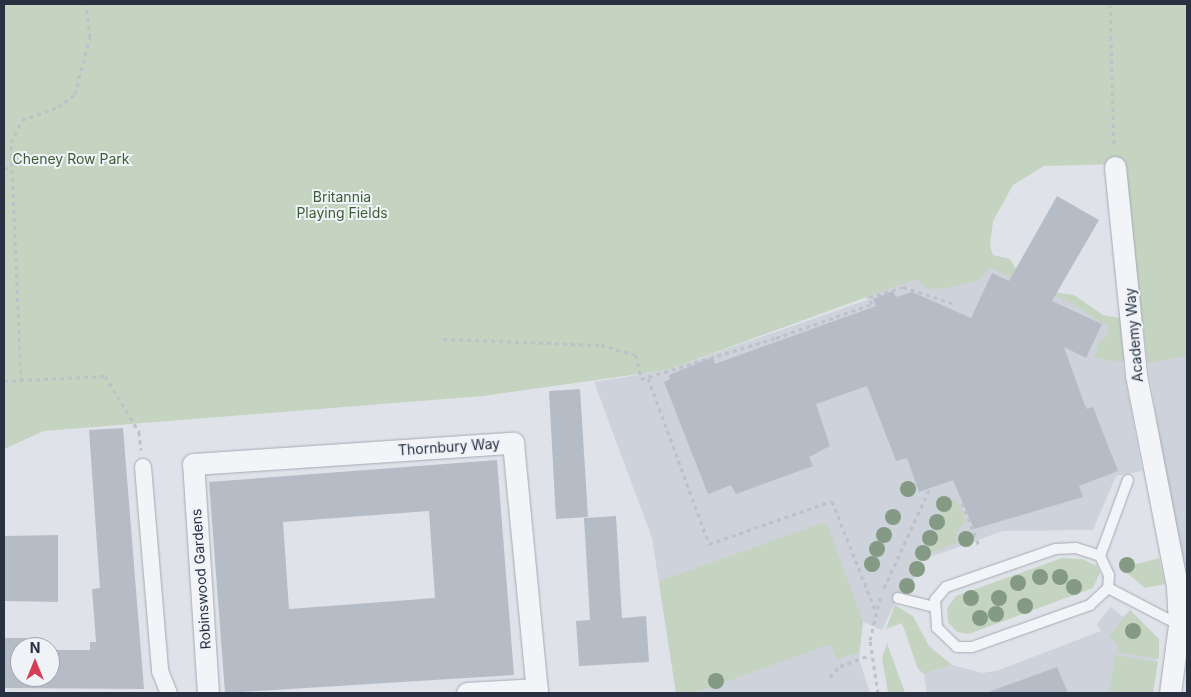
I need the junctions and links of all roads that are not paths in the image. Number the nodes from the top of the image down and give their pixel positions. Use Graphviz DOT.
graph roads {
  1 [pos="1115,167"];
  2 [pos="193,464"];
  3 [pos="142,468"];
  4 [pos="1128,480"];
  5 [pos="1100,556"];
  6 [pos="1108,588"];
  7 [pos="898,598"];
  8 [pos="934,606"];
  9 [pos="1179,625"];
  10 [pos="537,691"];
  11 [pos="169,693"];
  12 [pos="208,693"];
  13 [pos="468,693"];
  14 [pos="1170,693"];
  1 -- 9 [label="street, Academy Way"];
  2 -- 10 [label="street, Thornbury Way"];
  2 -- 12 [label="street, Robinswood Gardens"];
  3 -- 11 [label="street"];
  4 -- 5 [label="lane"];
  5 -- 6 [label="lane"];
  5 -- 8 [label="lane"];
  6 -- 8 [label="lane"];
  6 -- 9 [label="lane"];
  7 -- 8 [label="lane"];
  9 -- 14 [label="street, Academy Way"];
  10 -- 13 [label="street"];
}
